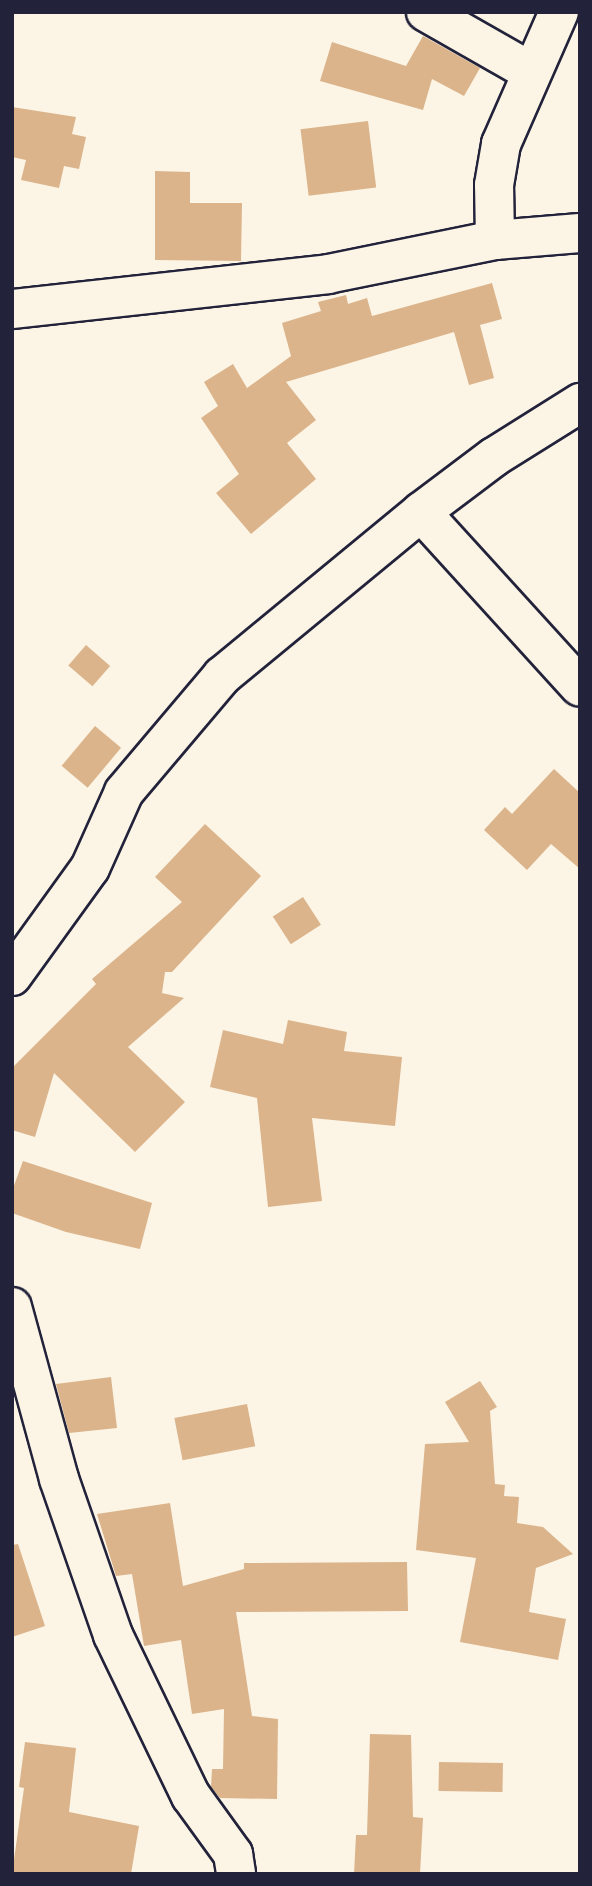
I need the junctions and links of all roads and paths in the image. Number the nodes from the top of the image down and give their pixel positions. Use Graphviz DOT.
graph roads {
  1 [pos="426,12"];
  2 [pos="559,12"];
  3 [pos="531,72"];
  4 [pos="580,233"];
  5 [pos="495,240"];
  6 [pos="12,309"];
  7 [pos="580,403"];
  8 [pos="421,512"];
  9 [pos="580,687"];
  10 [pos="12,976"];
  11 [pos="12,1307"];
  12 [pos="236,1874"];
  1 -- 3 [label="street"];
  2 -- 3 [label="street"];
  3 -- 5 [label="street"];
  4 -- 5 [label="street"];
  5 -- 6 [label="street"];
  7 -- 8 [label="street"];
  8 -- 9 [label="street"];
  8 -- 10 [label="street"];
  11 -- 12 [label="street"];
}
